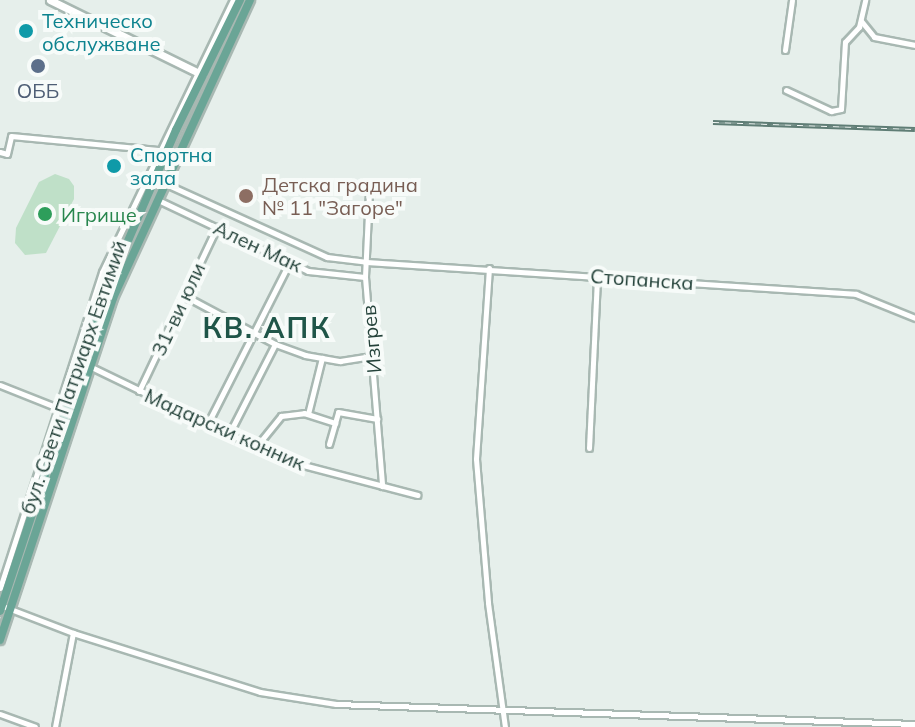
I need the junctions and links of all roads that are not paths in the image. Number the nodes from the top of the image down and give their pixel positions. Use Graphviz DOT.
graph roads {
  1 [pos="50,0"];
  2 [pos="233,0"];
  3 [pos="240,0"];
  4 [pos="250,0"];
  5 [pos="792,0"];
  6 [pos="865,0"];
  7 [pos="861,21"];
  8 [pos="915,45"];
  9 [pos="785,50"];
  10 [pos="218,66"];
  11 [pos="200,73"];
  12 [pos="786,90"];
  13 [pos="204,95"];
  14 [pos="169,147"];
  15 [pos="158,150"];
  16 [pos="0,152"];
  17 [pos="163,183"];
  18 [pos="369,192"];
  19 [pos="156,198"];
  20 [pos="217,227"];
  21 [pos="365,262"];
  22 [pos="289,263"];
  23 [pos="489,268"];
  24 [pos="597,276"];
  25 [pos="365,277"];
  26 [pos="185,296"];
  27 [pos="915,318"];
  28 [pos="252,331"];
  29 [pos="275,344"];
  30 [pos="373,355"];
  31 [pos="322,358"];
  32 [pos="87,365"];
  33 [pos="0,385"];
  34 [pos="139,391"];
  35 [pos="56,408"];
  36 [pos="67,411"];
  37 [pos="308,414"];
  38 [pos="377,419"];
  39 [pos="208,423"];
  40 [pos="335,423"];
  41 [pos="229,434"];
  42 [pos="329,444"];
  43 [pos="256,447"];
  44 [pos="589,448"];
  45 [pos="382,486"];
  46 [pos="417,495"];
  47 [pos="0,588"];
  48 [pos="3,608"];
  49 [pos="73,633"];
  50 [pos="0,640"];
  51 [pos="503,711"];
  52 [pos="0,714"];
  53 [pos="915,724"];
  54 [pos="35,727"];
  55 [pos="55,727"];
  56 [pos="505,727"];
  1 -- 11 [label="main road"];
  2 -- 11 [label="street"];
  3 -- 11 [label="main road, бул. Свети Патриарх Евтимий"];
  4 -- 10 [label="main road, бул. Свети Патриарх Евтимий"];
  5 -- 9 [label="street"];
  6 -- 7 [label="street"];
  7 -- 8 [label="street"];
  7 -- 12 [label="street"];
  10 -- 11 [label="main road"];
  10 -- 13 [label="main road, бул. Свети Патриарх Евтимий"];
  11 -- 13 [label="main road"];
  11 -- 14 [label="main road, бул. Свети Патриарх Евтимий"];
  11 -- 15 [label="street"];
  13 -- 17 [label="main road, бул. Свети Патриарх Евтимий"];
  14 -- 15 [label="street"];
  14 -- 32 [label="main road, бул. Свети Патриарх Евтимий"];
  15 -- 16 [label="street"];
  15 -- 35 [label="street"];
  17 -- 19 [label="main road, бул. Свети Патриарх Евтимий"];
  17 -- 21 [label="street, Стопанска"];
  18 -- 21 [label="street, Изгрев"];
  19 -- 20 [label="street, Ален Мак"];
  19 -- 32 [label="main road, бул. Свети Патриарх Евтимий"];
  20 -- 22 [label="street, Ален Мак"];
  20 -- 26 [label="street, 31-ви юли"];
  21 -- 23 [label="street, Стопанска"];
  21 -- 25 [label="street, Изгрев"];
  22 -- 25 [label="street, Ален Мак"];
  22 -- 28 [label="street"];
  23 -- 24 [label="street, Стопанска"];
  23 -- 51 [label="street"];
  24 -- 27 [label="street, Стопанска"];
  24 -- 44 [label="street"];
  25 -- 30 [label="street, Изгрев"];
  26 -- 28 [label="street"];
  26 -- 34 [label="street, 31-ви юли"];
  28 -- 29 [label="street"];
  28 -- 39 [label="street"];
  29 -- 31 [label="street"];
  29 -- 41 [label="street"];
  30 -- 31 [label="street"];
  30 -- 38 [label="street, Изгрев"];
  31 -- 37 [label="street"];
  32 -- 34 [label="street, Мадарски конник"];
  32 -- 36 [label="main road, бул. Свети Патриарх Евтимий"];
  32 -- 48 [label="main road, бул. Свети Патриарх Евтимий"];
  33 -- 35 [label="street"];
  34 -- 39 [label="street, Мадарски конник"];
  35 -- 36 [label="street"];
  35 -- 47 [label="street"];
  36 -- 48 [label="main road, бул. Свети Патриарх Евтимий"];
  37 -- 40 [label="street"];
  37 -- 43 [label="street"];
  38 -- 40 [label="street"];
  38 -- 45 [label="street, Изгрев"];
  39 -- 41 [label="street, Мадарски конник"];
  40 -- 42 [label="street"];
  41 -- 43 [label="street, Мадарски конник"];
  43 -- 45 [label="street, Мадарски конник"];
  45 -- 46 [label="street, Мадарски конник"];
  48 -- 49 [label="street"];
  48 -- 50 [label="main road, бул. Свети Патриарх Евтимий"];
  49 -- 51 [label="street"];
  49 -- 55 [label="street"];
  51 -- 53 [label="street"];
  51 -- 56 [label="street"];
  52 -- 54 [label="street"];
}
